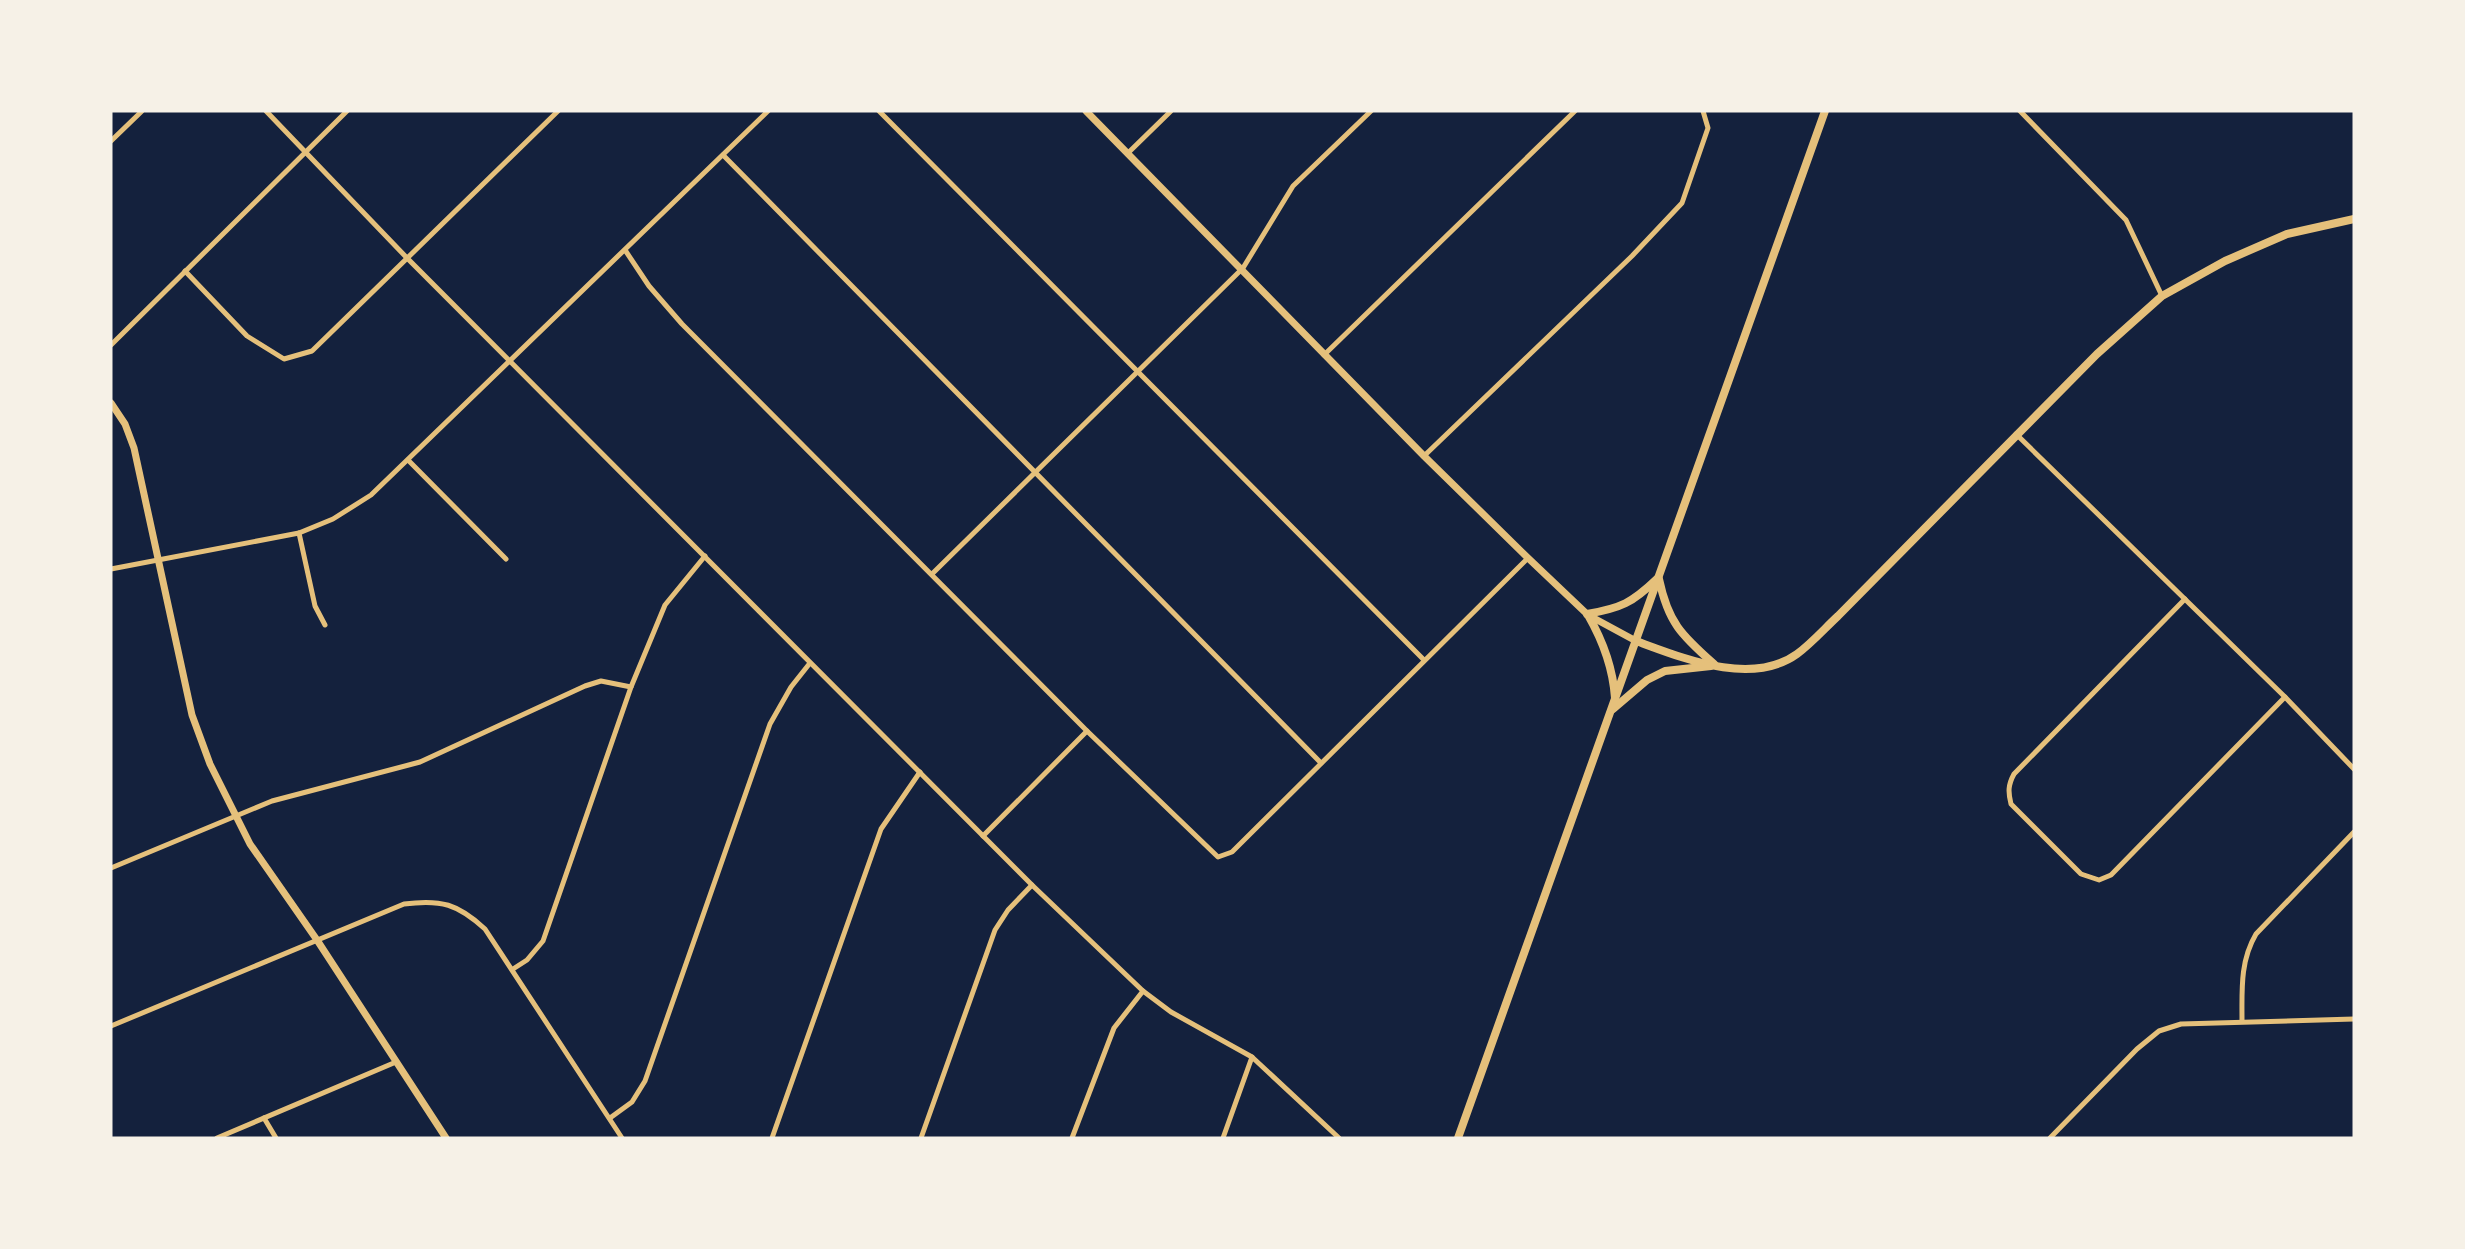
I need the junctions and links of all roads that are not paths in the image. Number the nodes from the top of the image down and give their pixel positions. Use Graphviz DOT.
graph roads {
  1 [pos="142,111"];
  2 [pos="267,111"];
  3 [pos="347,111"];
  4 [pos="558,111"];
  5 [pos="768,111"];
  6 [pos="879,111"];
  7 [pos="1086,111"];
  8 [pos="1171,111"];
  9 [pos="1371,111"];
  10 [pos="1575,111"];
  11 [pos="1703,111"];
  12 [pos="1826,111"];
  13 [pos="2020,111"];
  14 [pos="111,141"];
  15 [pos="305,152"];
  16 [pos="1128,153"];
  17 [pos="723,155"];
  18 [pos="2354,219"];
  19 [pos="626,250"];
  20 [pos="407,258"];
  21 [pos="1242,268"];
  22 [pos="184,271"];
  23 [pos="2162,296"];
  24 [pos="111,345"];
  25 [pos="1324,355"];
  26 [pos="511,360"];
  27 [pos="1138,371"];
  28 [pos="111,403"];
  29 [pos="2016,434"];
  30 [pos="1424,456"];
  31 [pos="408,460"];
  32 [pos="1035,474"];
  33 [pos="299,533"];
  34 [pos="705,556"];
  35 [pos="1528,558"];
  36 [pos="506,559"];
  37 [pos="157,561"];
  38 [pos="111,569"];
  39 [pos="933,573"];
  40 [pos="1658,578"];
  41 [pos="2186,599"];
  42 [pos="1588,614"];
  43 [pos="325,625"];
  44 [pos="1636,641"];
  45 [pos="1424,660"];
  46 [pos="810,663"];
  47 [pos="1715,665"];
  48 [pos="631,687"];
  49 [pos="2285,697"];
  50 [pos="1613,706"];
  51 [pos="1087,731"];
  52 [pos="1321,763"];
  53 [pos="2354,768"];
  54 [pos="920,772"];
  55 [pos="234,816"];
  56 [pos="2354,832"];
  57 [pos="983,836"];
  58 [pos="111,868"];
  59 [pos="1032,885"];
  60 [pos="317,940"];
  61 [pos="513,969"];
  62 [pos="1143,991"];
  63 [pos="2354,1019"];
  64 [pos="2242,1020"];
  65 [pos="111,1026"];
  66 [pos="1252,1057"];
  67 [pos="396,1062"];
  68 [pos="264,1118"];
  69 [pos="610,1118"];
  70 [pos="2053,1137"];
  71 [pos="217,1138"];
  72 [pos="276,1138"];
  73 [pos="446,1138"];
  74 [pos="622,1138"];
  75 [pos="772,1138"];
  76 [pos="921,1138"];
  77 [pos="1072,1138"];
  78 [pos="1223,1138"];
  79 [pos="1339,1138"];
  80 [pos="1458,1138"];
  1 -- 14 [label="street"];
  2 -- 15 [label="street"];
  3 -- 15 [label="street"];
  4 -- 20 [label="street"];
  5 -- 17 [label="street"];
  6 -- 27 [label="street"];
  7 -- 16 [label="street"];
  8 -- 16 [label="street"];
  9 -- 21 [label="street"];
  10 -- 25 [label="street"];
  11 -- 30 [label="street"];
  12 -- 40 [label="main road"];
  13 -- 23 [label="street"];
  15 -- 20 [label="street"];
  15 -- 22 [label="street"];
  16 -- 21 [label="street"];
  17 -- 19 [label="street"];
  17 -- 32 [label="street"];
  18 -- 23 [label="main road"];
  19 -- 26 [label="street"];
  19 -- 39 [label="street"];
  20 -- 22 [label="street"];
  20 -- 26 [label="street"];
  21 -- 25 [label="street"];
  21 -- 27 [label="street"];
  22 -- 24 [label="street"];
  23 -- 29 [label="main road"];
  25 -- 30 [label="street"];
  26 -- 31 [label="street"];
  26 -- 34 [label="street"];
  27 -- 32 [label="street"];
  27 -- 45 [label="street"];
  28 -- 37 [label="street"];
  29 -- 41 [label="street"];
  29 -- 47 [label="main road"];
  30 -- 35 [label="street"];
  31 -- 33 [label="street"];
  31 -- 36 [label="street"];
  32 -- 39 [label="street"];
  32 -- 52 [label="street"];
  33 -- 37 [label="street"];
  33 -- 43 [label="street"];
  34 -- 46 [label="street"];
  34 -- 48 [label="street"];
  35 -- 42 [label="street"];
  35 -- 45 [label="street"];
  37 -- 38 [label="street"];
  37 -- 55 [label="street"];
  39 -- 51 [label="street"];
  40 -- 42 [label="main road"];
  40 -- 44 [label="main road"];
  40 -- 47 [label="main road"];
  41 -- 49 [label="street"];
  41 -- 49 [label="street"];
  42 -- 44 [label="street"];
  42 -- 50 [label="main road"];
  44 -- 47 [label="main road"];
  44 -- 50 [label="main road"];
  45 -- 52 [label="street"];
  46 -- 54 [label="street"];
  46 -- 69 [label="street"];
  47 -- 50 [label="main road"];
  48 -- 55 [label="street"];
  48 -- 61 [label="street"];
  49 -- 53 [label="street"];
  50 -- 80 [label="main road"];
  51 -- 52 [label="street"];
  51 -- 57 [label="street"];
  54 -- 57 [label="street"];
  54 -- 75 [label="street"];
  55 -- 58 [label="street"];
  55 -- 60 [label="street"];
  56 -- 64 [label="street"];
  57 -- 59 [label="street"];
  59 -- 62 [label="street"];
  59 -- 76 [label="street"];
  60 -- 61 [label="street"];
  60 -- 65 [label="street"];
  60 -- 67 [label="street"];
  61 -- 69 [label="street"];
  62 -- 66 [label="street"];
  62 -- 77 [label="street"];
  63 -- 64 [label="street"];
  64 -- 70 [label="street"];
  66 -- 78 [label="street"];
  66 -- 79 [label="street"];
  67 -- 68 [label="street"];
  67 -- 73 [label="street"];
  68 -- 71 [label="street"];
  68 -- 72 [label="street"];
  69 -- 74 [label="street"];
}
